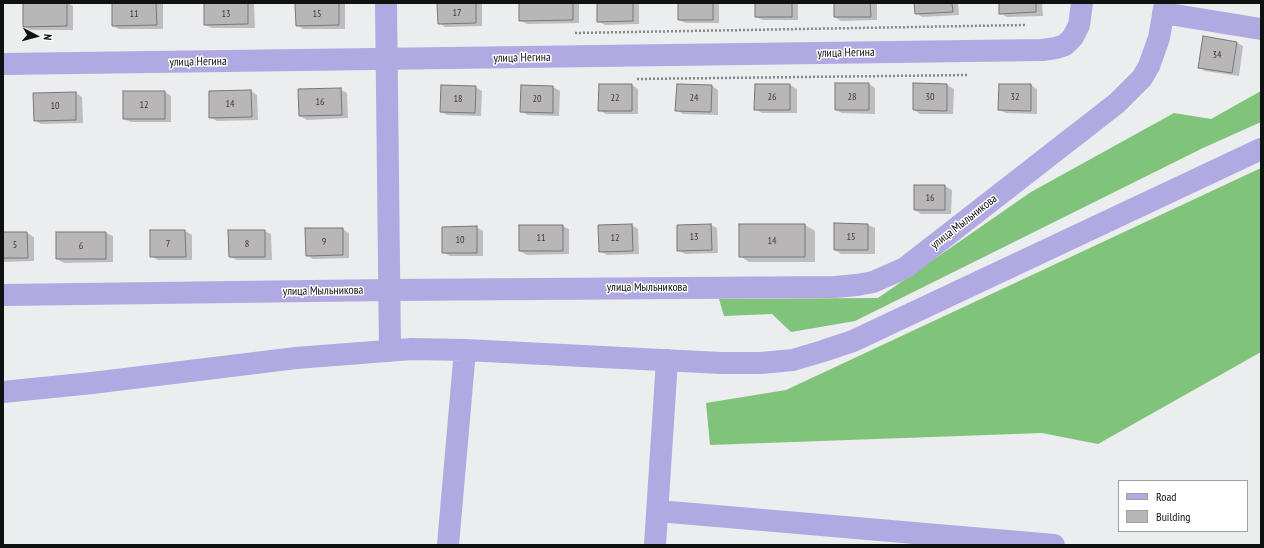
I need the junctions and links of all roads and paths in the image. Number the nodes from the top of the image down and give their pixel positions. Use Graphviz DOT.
graph roads {
  1 [pos="386,3"];
  2 [pos="1082,3"];
  3 [pos="1164,8"];
  4 [pos="1026,25"];
  5 [pos="1261,29"];
  6 [pos="574,33"];
  7 [pos="386,60"];
  8 [pos="3,64"];
  9 [pos="1261,149"];
  10 [pos="389,290"];
  11 [pos="3,295"];
  12 [pos="465,350"];
  13 [pos="390,351"];
  14 [pos="667,360"];
  15 [pos="3,392"];
  16 [pos="658,511"];
  17 [pos="867,537"];
  18 [pos="448,545"];
  19 [pos="655,545"];
  20 [pos="1054,545"];
  1 -- 7 [label="street"];
  2 -- 7 [label="street, улица Негина"];
  3 -- 5 [label="street"];
  3 -- 10 [label="street, улица Мыльникова"];
  4 -- 6 [label="path"];
  7 -- 8 [label="street, улица Негина"];
  7 -- 10 [label="street"];
  9 -- 14 [label="street"];
  10 -- 11 [label="street, улица Мыльникова"];
  10 -- 13 [label="street"];
  12 -- 13 [label="street"];
  12 -- 14 [label="street"];
  12 -- 18 [label="street"];
  13 -- 15 [label="street"];
  14 -- 16 [label="street"];
  16 -- 17 [label="street"];
  16 -- 19 [label="street"];
  17 -- 20 [label="street"];
}
